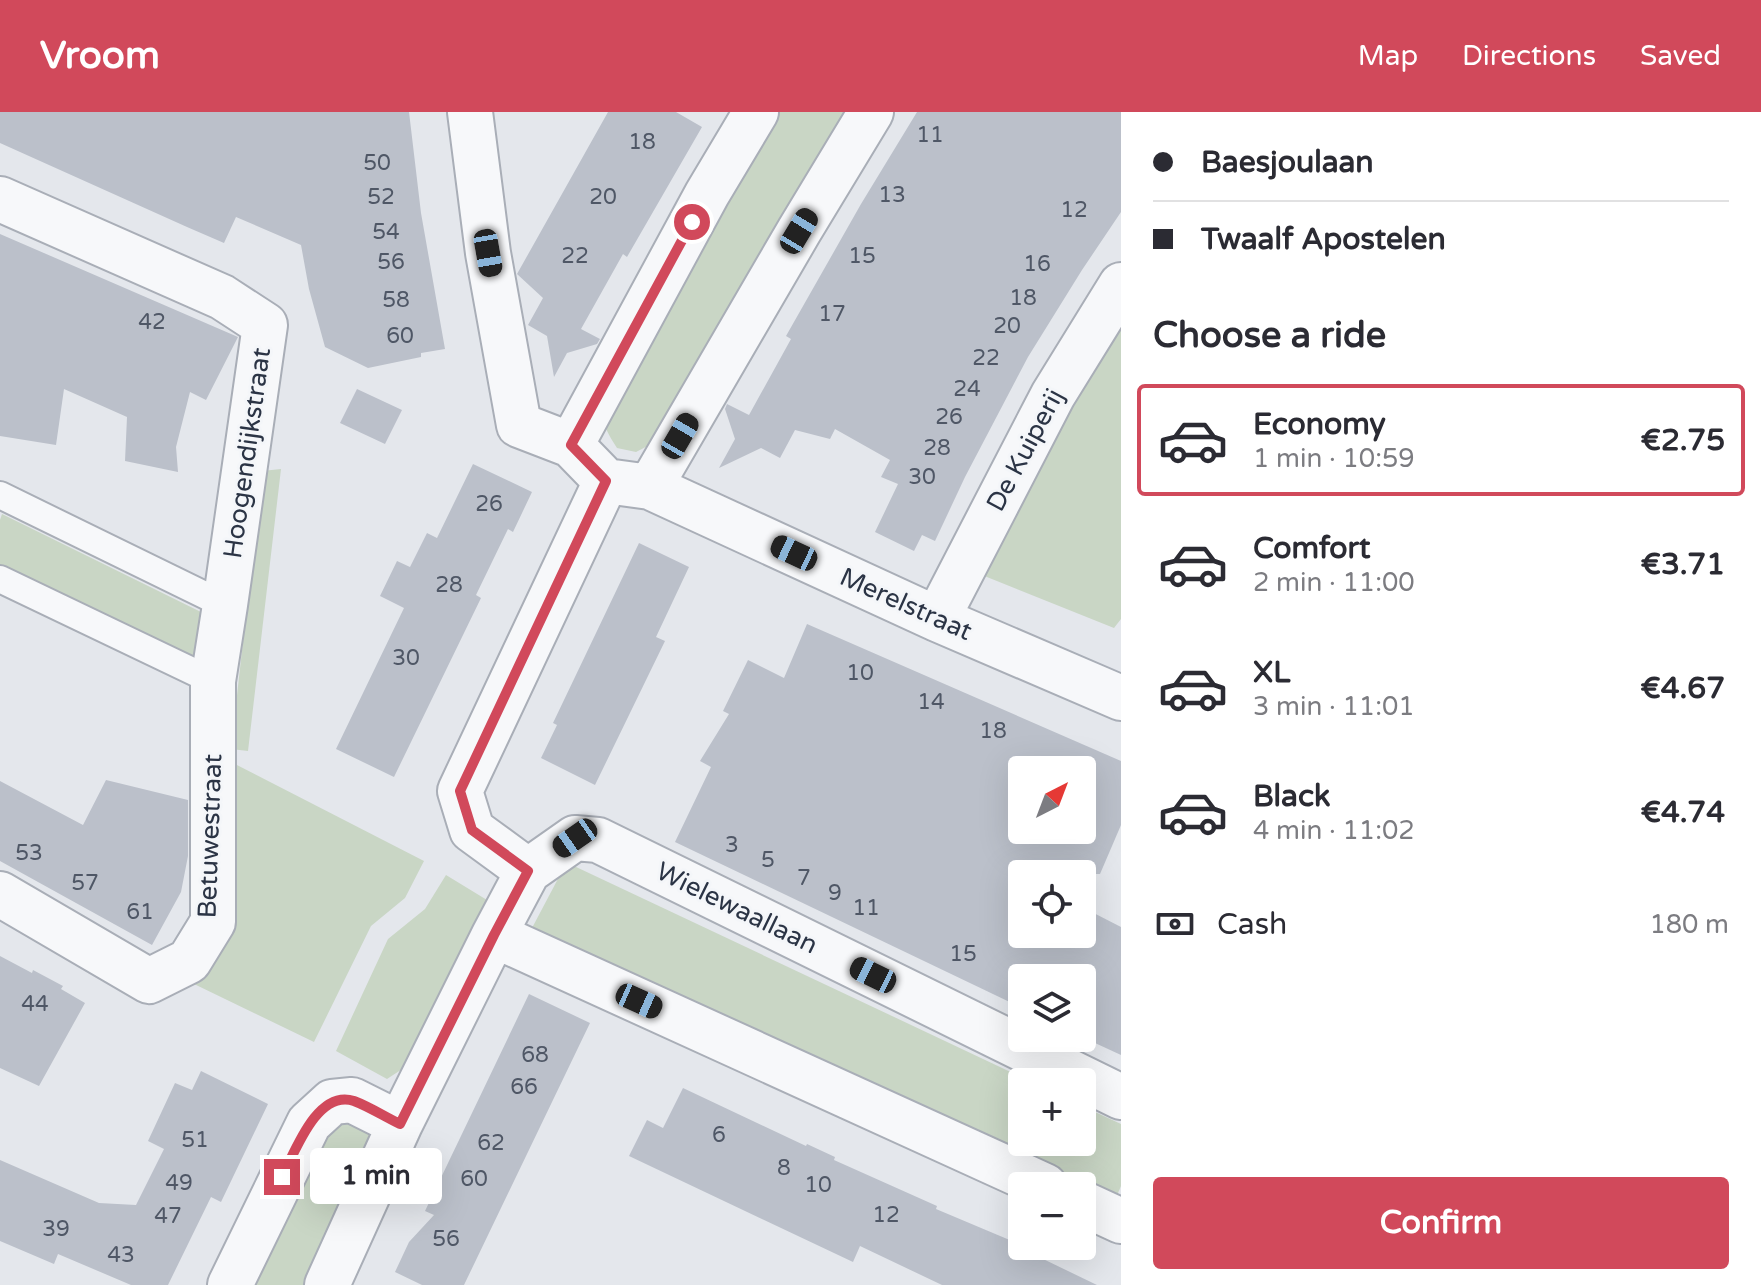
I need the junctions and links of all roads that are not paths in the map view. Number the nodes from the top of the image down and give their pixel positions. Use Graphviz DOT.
graph roads {
  1 [pos="470,112"];
  2 [pos="756,112"];
  3 [pos="871,112"];
  4 [pos="0,199"];
  5 [pos="1121,285"];
  6 [pos="571,445"];
  7 [pos="606,481"];
  8 [pos="650,487"];
  9 [pos="0,495"];
  10 [pos="0,579"];
  11 [pos="225,605"];
  12 [pos="937,619"];
  13 [pos="213,681"];
  14 [pos="1121,698"];
  15 [pos="528,871"];
  16 [pos="0,894"];
  17 [pos="494,935"];
  18 [pos="1121,1097"];
  19 [pos="400,1124"];
  20 [pos="1014,1172"];
  21 [pos="1096,1209"];
  22 [pos="1121,1221"];
  23 [pos="332,1283"];
  24 [pos="230,1285"];
  1 -- 6 [label="street"];
  2 -- 6 [label="street"];
  3 -- 8 [label="street"];
  4 -- 11 [label="street, Hoogendijkstraat"];
  5 -- 12 [label="street, De Kuiperij"];
  6 -- 7 [label="street"];
  7 -- 8 [label="street, Merelstraat"];
  7 -- 15 [label="street"];
  8 -- 12 [label="street, Merelstraat"];
  9 -- 11 [label="lane"];
  10 -- 13 [label="lane"];
  11 -- 13 [label="street, Hoogendijkstraat"];
  12 -- 14 [label="street, Merelstraat"];
  13 -- 16 [label="street, Betuwestraat"];
  15 -- 17 [label="street"];
  15 -- 18 [label="street, Wielewaallaan"];
  17 -- 19 [label="street"];
  17 -- 20 [label="street"];
  19 -- 23 [label="street"];
  19 -- 24 [label="street"];
  21 -- 22 [label="street"];
}
